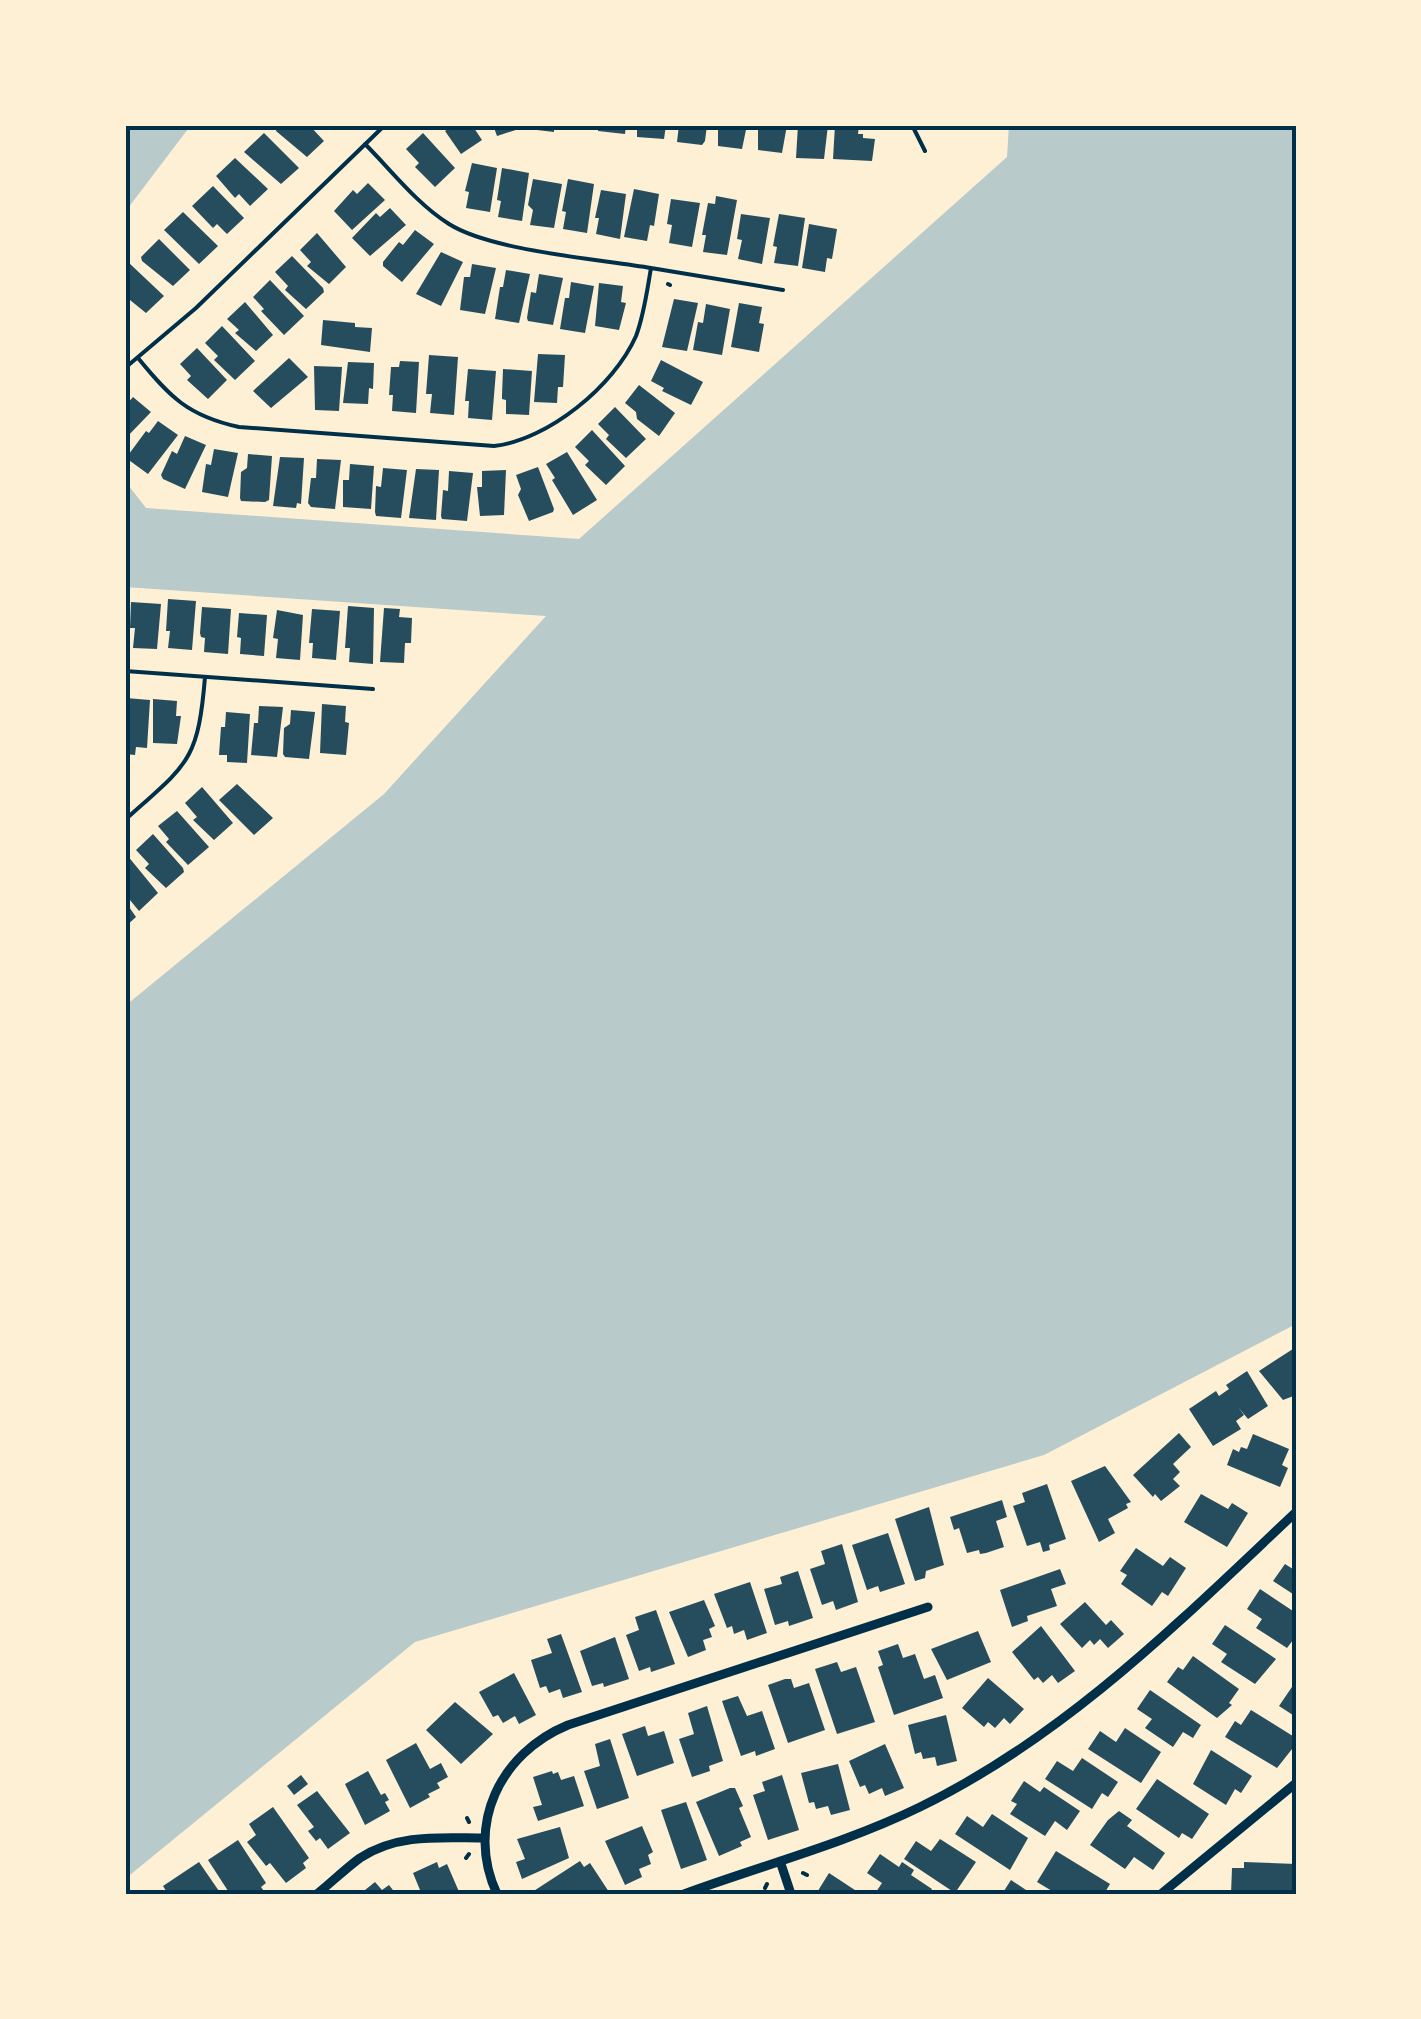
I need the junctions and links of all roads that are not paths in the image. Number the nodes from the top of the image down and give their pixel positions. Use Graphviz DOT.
graph roads {
  1 [pos="385,125"];
  2 [pos="912,125"];
  3 [pos="366,144"];
  4 [pos="925,151"];
  5 [pos="652,268"];
  6 [pos="783,290"];
  7 [pos="138,358"];
  8 [pos="125,368"];
  9 [pos="125,671"];
  10 [pos="204,676"];
  11 [pos="373,688"];
  12 [pos="125,820"];
  13 [pos="1296,1512"];
  14 [pos="928,1607"];
  15 [pos="1296,1783"];
  16 [pos="485,1838"];
  17 [pos="780,1861"];
  18 [pos="317,1894"];
  19 [pos="497,1894"];
  20 [pos="684,1894"];
  21 [pos="790,1894"];
  22 [pos="1160,1894"];
  1 -- 3 [label="lane"];
  2 -- 4 [label="lane"];
  3 -- 5 [label="lane"];
  3 -- 7 [label="lane"];
  5 -- 6 [label="lane"];
  5 -- 7 [label="lane"];
  7 -- 8 [label="lane"];
  9 -- 10 [label="lane"];
  10 -- 11 [label="lane"];
  10 -- 12 [label="lane"];
  13 -- 17 [label="street"];
  14 -- 16 [label="street"];
  15 -- 22 [label="street"];
  16 -- 18 [label="street"];
  16 -- 19 [label="street"];
  17 -- 20 [label="street"];
  17 -- 21 [label="street"];
}
